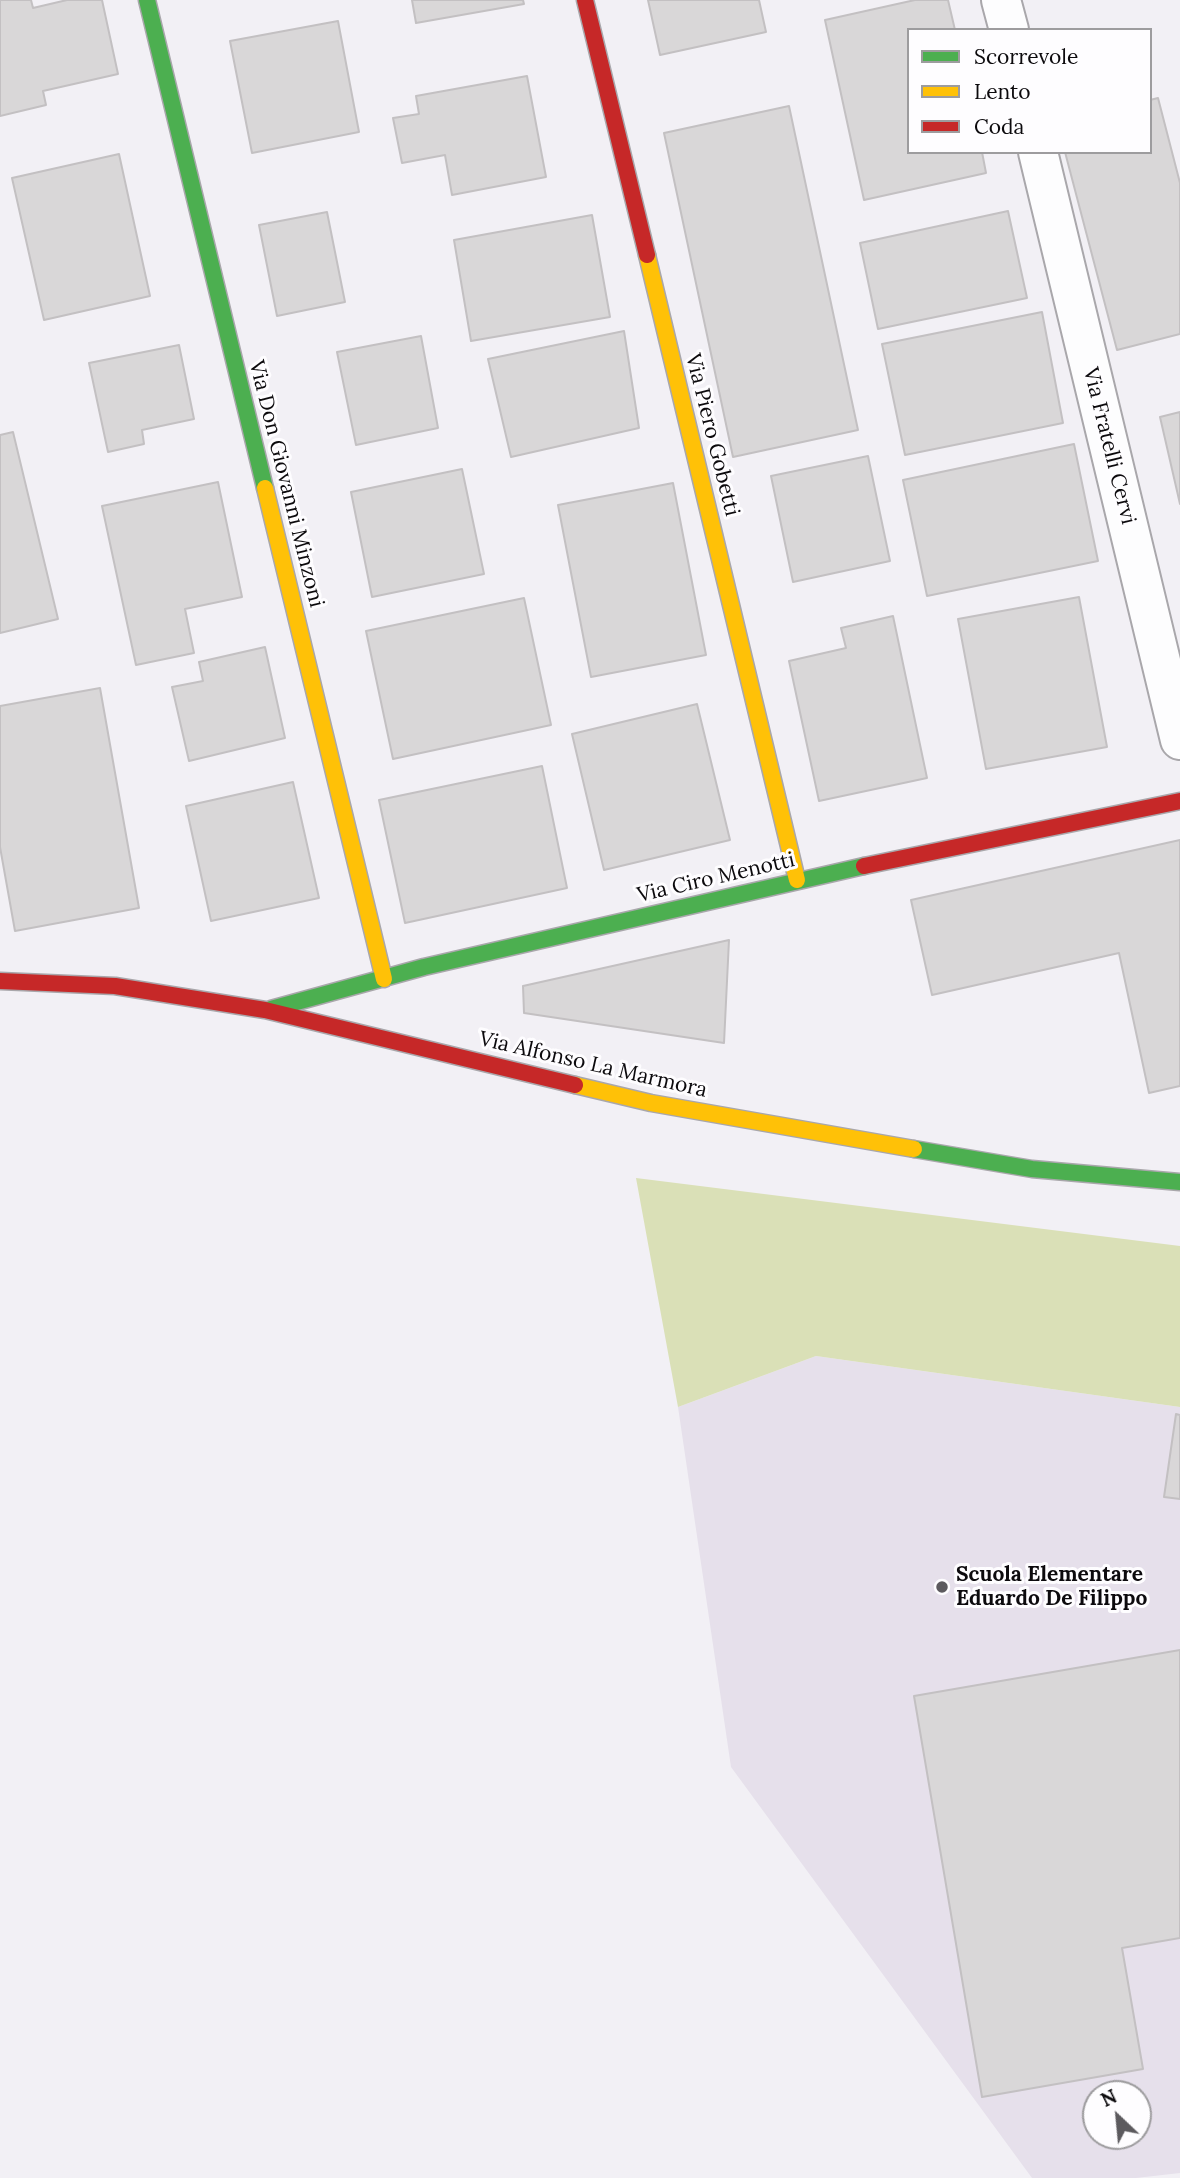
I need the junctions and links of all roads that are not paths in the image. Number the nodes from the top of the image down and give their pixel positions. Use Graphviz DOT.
graph roads {
  1 [pos="147,0"];
  2 [pos="585,0"];
  3 [pos="1001,0"];
  4 [pos="1008,28"];
  5 [pos="1038,154"];
  6 [pos="1180,740"];
  7 [pos="1180,801"];
  8 [pos="797,880"];
  9 [pos="384,979"];
  10 [pos="0,981"];
  11 [pos="265,1010"];
  12 [pos="1180,1182"];
  1 -- 9 [label="street, Via Don Giovanni Minzoni"];
  2 -- 8 [label="street, Via Piero Gobetti"];
  3 -- 4 [label="street"];
  5 -- 6 [label="street, Via Fratelli Cervi"];
  7 -- 8 [label="street, Via Ciro Menotti"];
  8 -- 9 [label="street, Via Ciro Menotti"];
  9 -- 11 [label="street, Via Ciro Menotti"];
  10 -- 11 [label="street, Via Alfonso La Marmora"];
  11 -- 12 [label="street, Via Alfonso La Marmora"];
}
